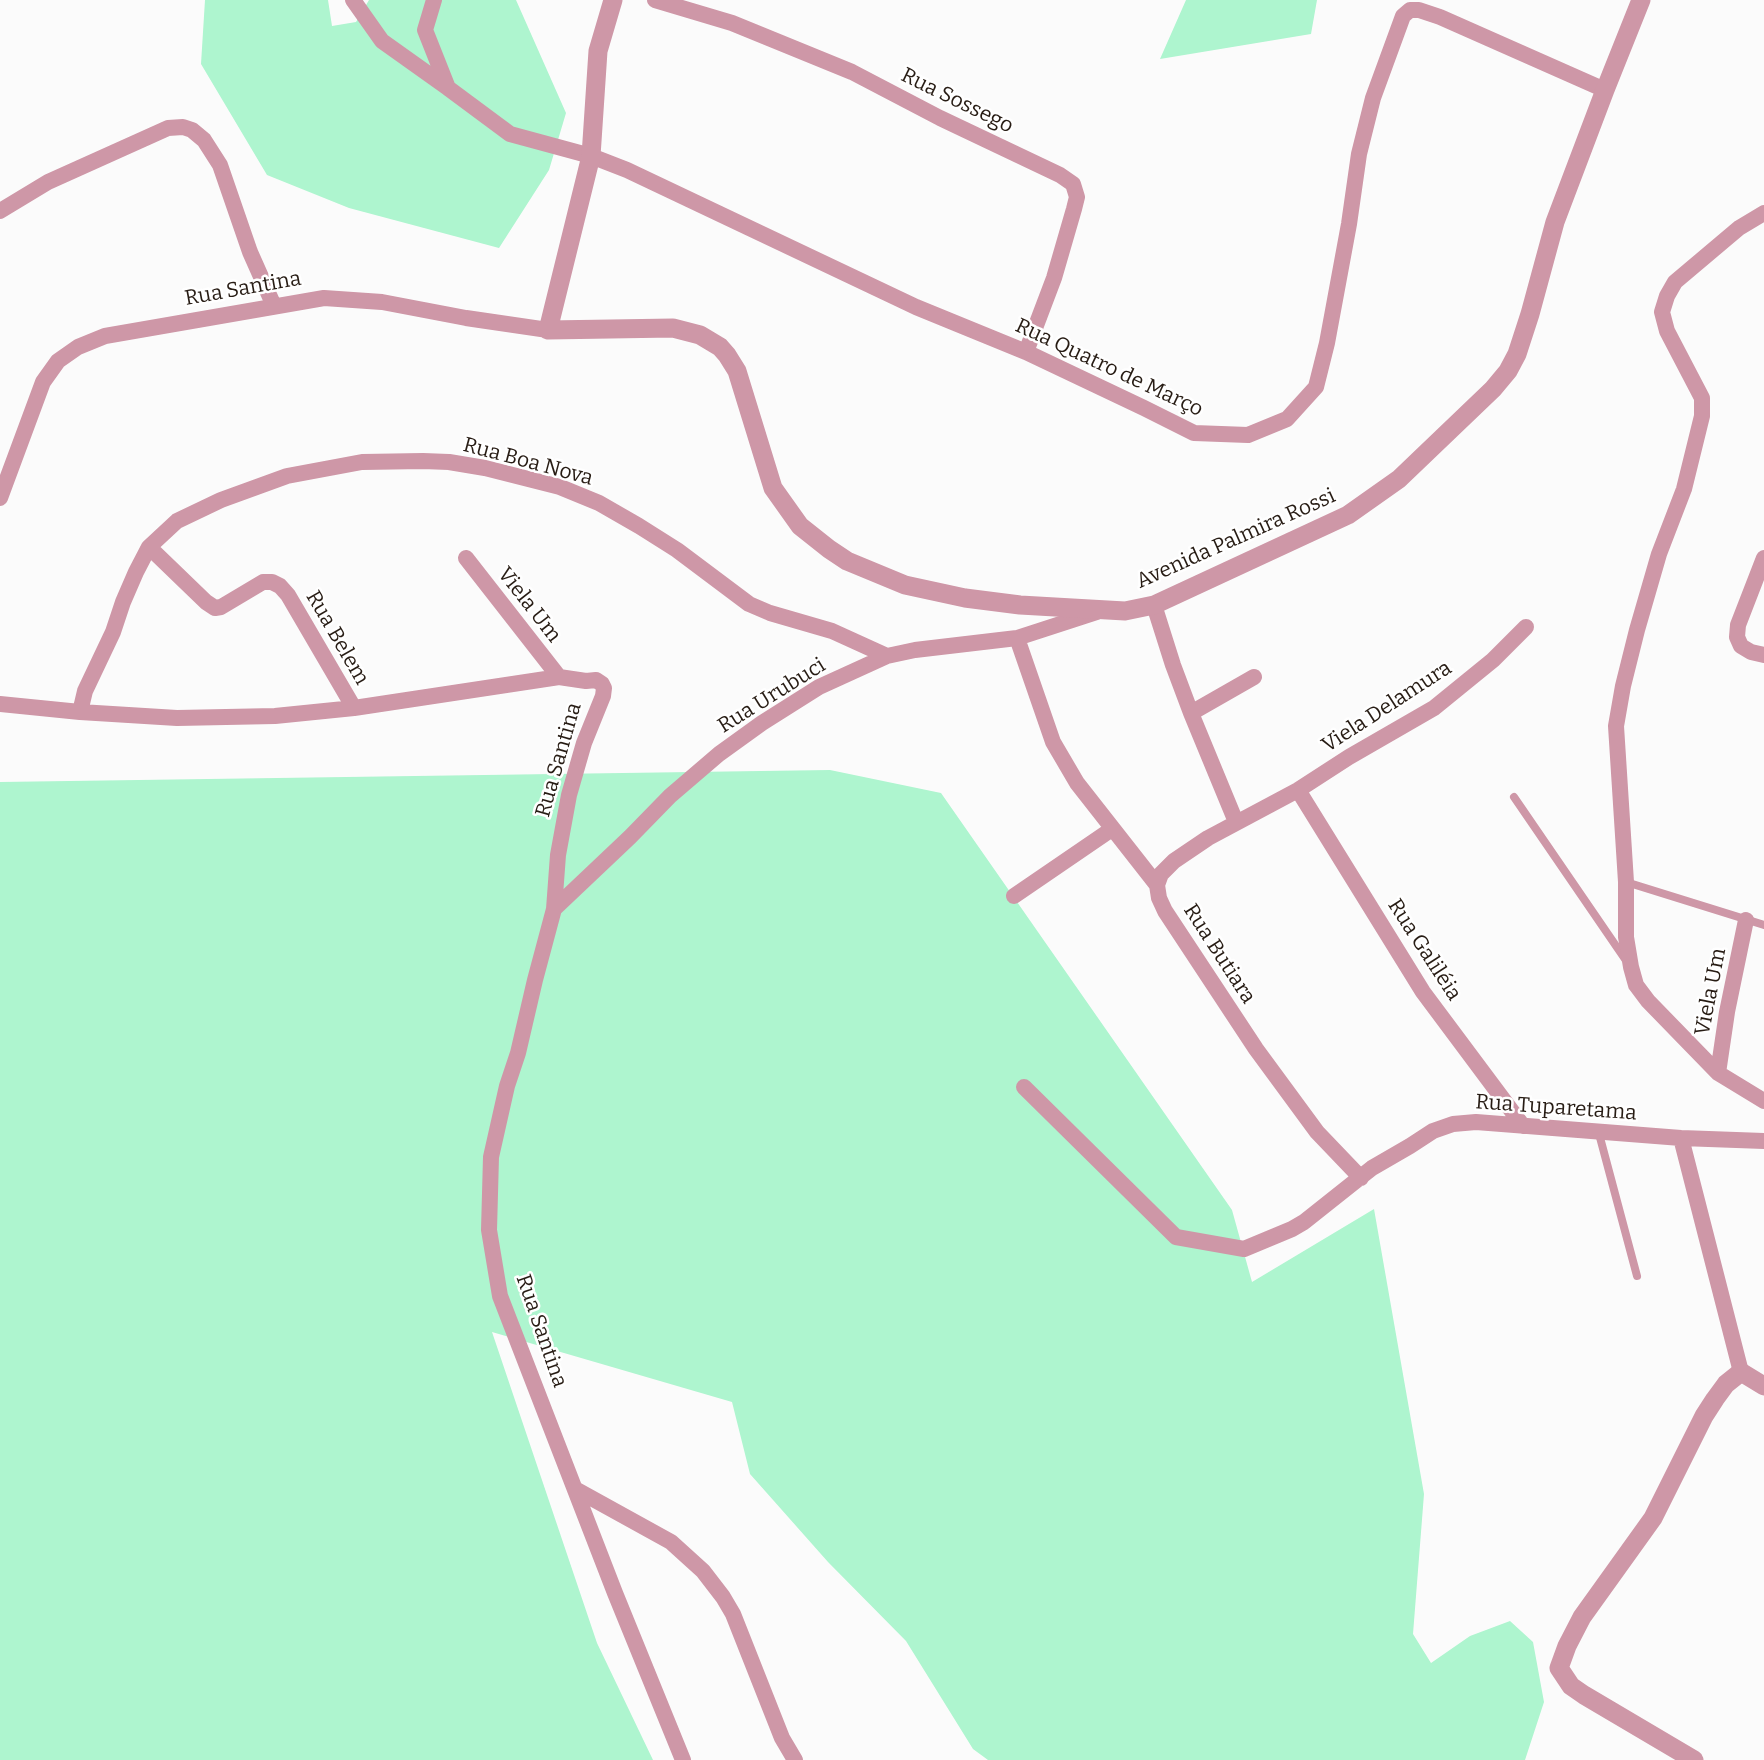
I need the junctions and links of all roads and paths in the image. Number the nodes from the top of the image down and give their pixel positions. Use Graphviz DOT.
graph roads {
  1 [pos="353,0"];
  2 [pos="434,0"];
  3 [pos="612,0"];
  4 [pos="654,0"];
  5 [pos="1642,0"];
  6 [pos="448,88"];
  7 [pos="1605,90"];
  8 [pos="591,156"];
  9 [pos="0,211"];
  10 [pos="1764,213"];
  11 [pos="274,306"];
  12 [pos="548,330"];
  13 [pos="1026,352"];
  14 [pos="0,498"];
  15 [pos="149,547"];
  16 [pos="466,558"];
  17 [pos="1764,558"];
  18 [pos="1154,605"];
  19 [pos="1106,609"];
  20 [pos="1527,627"];
  21 [pos="1017,638"];
  22 [pos="1764,655"];
  23 [pos="887,656"];
  24 [pos="559,677"];
  25 [pos="1254,677"];
  26 [pos="0,704"];
  27 [pos="354,708"];
  28 [pos="80,712"];
  29 [pos="1191,713"];
  30 [pos="1298,790"];
  31 [pos="1514,797"];
  32 [pos="1236,822"];
  33 [pos="1112,829"];
  34 [pos="1626,882"];
  35 [pos="1157,885"];
  36 [pos="1014,896"];
  37 [pos="554,909"];
  38 [pos="1746,920"];
  39 [pos="1764,925"];
  40 [pos="1631,967"];
  41 [pos="1718,1073"];
  42 [pos="1024,1087"];
  43 [pos="1764,1101"];
  44 [pos="1523,1126"];
  45 [pos="1598,1130"];
  46 [pos="1681,1138"];
  47 [pos="1764,1142"];
  48 [pos="1361,1178"];
  49 [pos="1637,1276"];
  50 [pos="1741,1372"];
  51 [pos="1764,1386"];
  52 [pos="575,1489"];
  53 [pos="683,1760"];
  54 [pos="795,1760"];
  55 [pos="1694,1760"];
  1 -- 6 [label="street, Rua Quatro de Março"];
  2 -- 6 [label="street"];
  3 -- 8 [label="street"];
  4 -- 13 [label="street, Rua Sossego"];
  5 -- 7 [label="street, Avenida Palmira Rossi"];
  6 -- 8 [label="street, Rua Quatro de Março"];
  7 -- 13 [label="street, Rua Quatro de Março"];
  7 -- 18 [label="street, Avenida Palmira Rossi"];
  8 -- 12 [label="street"];
  8 -- 13 [label="street, Rua Quatro de Março"];
  9 -- 11 [label="street"];
  10 -- 34 [label="street"];
  11 -- 12 [label="street, Rua Santina"];
  11 -- 14 [label="street, Rua Santina"];
  12 -- 19 [label="street, Avenida Palmira Rossi"];
  15 -- 23 [label="street, Rua Boa Nova"];
  15 -- 27 [label="street, Rua Belem"];
  15 -- 28 [label="street, Rua Boa Nova"];
  16 -- 24 [label="street, Viela Um"];
  17 -- 22 [label="street"];
  18 -- 19 [label="street, Avenida Palmira Rossi"];
  18 -- 29 [label="street"];
  19 -- 21 [label="street, Rua Urubuci"];
  20 -- 30 [label="street, Viela Delamura"];
  21 -- 23 [label="street, Rua Urubuci"];
  21 -- 33 [label="street, Rua Butiara"];
  23 -- 37 [label="street, Rua Urubuci"];
  24 -- 27 [label="street, Rua Santina"];
  24 -- 37 [label="street, Rua Santina"];
  25 -- 29 [label="street"];
  26 -- 28 [label="street, Rua Santina"];
  27 -- 28 [label="street, Rua Santina"];
  29 -- 32 [label="street"];
  30 -- 32 [label="street"];
  30 -- 44 [label="street, Rua Galiléia"];
  31 -- 40 [label="lane"];
  32 -- 35 [label="street"];
  33 -- 35 [label="street, Rua Butiara"];
  33 -- 36 [label="street"];
  34 -- 38 [label="lane"];
  34 -- 40 [label="street"];
  35 -- 48 [label="street, Rua Butiara"];
  37 -- 52 [label="street, Rua Santina"];
  38 -- 39 [label="lane"];
  38 -- 41 [label="street, Viela Um"];
  40 -- 41 [label="street"];
  41 -- 43 [label="street"];
  42 -- 48 [label="street, Rua Tuparetama"];
  44 -- 45 [label="street, Rua Tuparetama"];
  44 -- 48 [label="street, Rua Tuparetama"];
  45 -- 46 [label="street, Rua Tuparetama"];
  45 -- 49 [label="lane"];
  46 -- 47 [label="street, Rua Tuparetama"];
  46 -- 50 [label="street"];
  50 -- 51 [label="street"];
  50 -- 55 [label="street"];
  52 -- 53 [label="street, Rua Santina"];
  52 -- 54 [label="street"];
}
